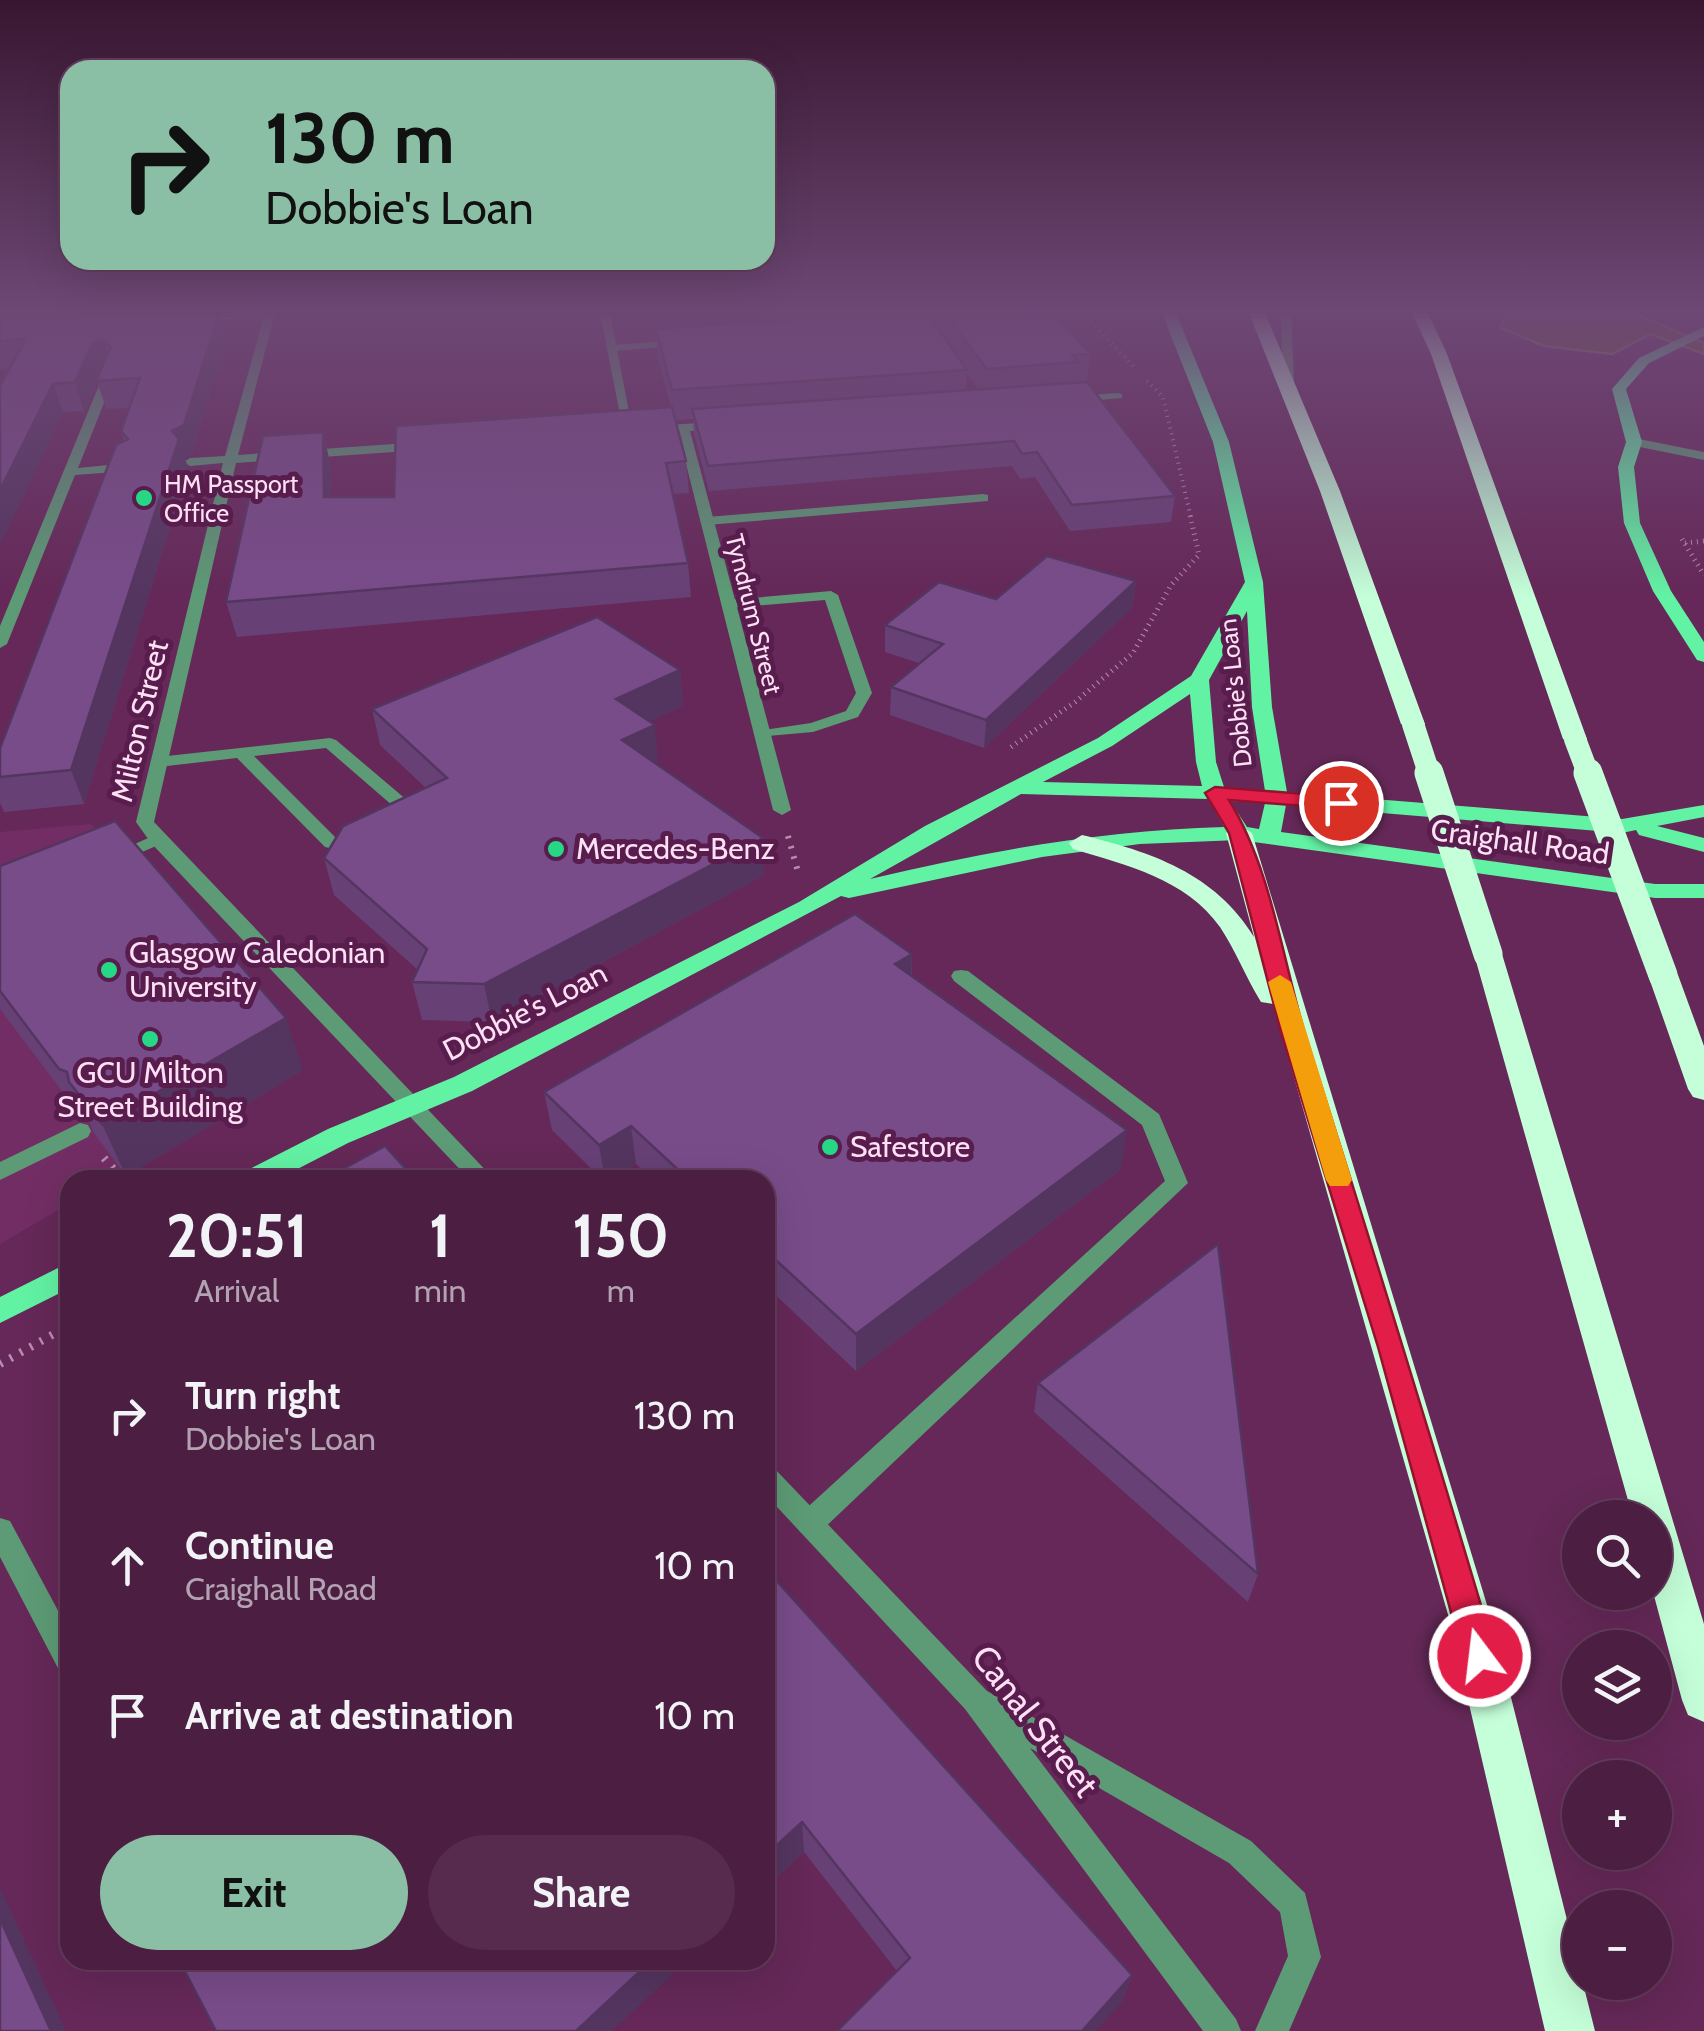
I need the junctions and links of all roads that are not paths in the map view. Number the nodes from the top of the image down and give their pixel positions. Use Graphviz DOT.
graph roads {
  1 [pos="96,408"];
  2 [pos="245,408"];
  3 [pos="625,408"];
  4 [pos="1207,408"];
  5 [pos="1297,408"];
  6 [pos="1457,408"];
  7 [pos="1624,408"];
  8 [pos="723,426"];
  9 [pos="683,428"];
  10 [pos="629,430"];
  11 [pos="610,432"];
  12 [pos="1634,442"];
  13 [pos="439,445"];
  14 [pos="1704,456"];
  15 [pos="230,460"];
  16 [pos="190,462"];
  17 [pos="128,467"];
  18 [pos="70,472"];
  19 [pos="983,498"];
  20 [pos="707,522"];
  21 [pos="1254,582"];
  22 [pos="728,604"];
  23 [pos="0,644"];
  24 [pos="1704,656"];
  25 [pos="1199,680"];
  26 [pos="762,734"];
  27 [pos="240,753"];
  28 [pos="158,762"];
  29 [pos="1022,788"];
  30 [pos="1215,793"];
  31 [pos="1277,798"];
  32 [pos="782,810"];
  33 [pos="1704,811"];
  34 [pos="1622,826"];
  35 [pos="1239,833"];
  36 [pos="1268,835"];
  37 [pos="156,839"];
  38 [pos="1082,842"];
  39 [pos="1704,845"];
  40 [pos="87,869"];
  41 [pos="1704,891"];
  42 [pos="816,902"];
  43 [pos="961,976"];
  44 [pos="1293,1032"];
  45 [pos="1704,1089"];
  46 [pos="413,1106"];
  47 [pos="80,1131"];
  48 [pos="272,1170"];
  49 [pos="474,1170"];
  50 [pos="0,1172"];
  51 [pos="60,1279"];
  52 [pos="0,1312"];
  53 [pos="775,1486"];
  54 [pos="1648,1500"];
  55 [pos="810,1523"];
  56 [pos="0,1530"];
  57 [pos="1672,1585"];
  58 [pos="60,1643"];
  59 [pos="975,1699"];
  60 [pos="1704,1700"];
  61 [pos="1224,2031"];
  62 [pos="1272,2031"];
  63 [pos="1570,2031"];
  1 -- 18 [label="street"];
  2 -- 15 [label="street, Milton Street"];
  3 -- 10 [label="street"];
  4 -- 21 [label="main road, Dobbie's Loan"];
  5 -- 54 [label="highway, bridge"];
  6 -- 45 [label="highway, bridge"];
  7 -- 12 [label="main road"];
  8 -- 9 [label="street"];
  9 -- 10 [label="street"];
  9 -- 20 [label="street, Tyndrum Street"];
  10 -- 11 [label="street"];
  12 -- 14 [label="street"];
  12 -- 24 [label="main road"];
  13 -- 15 [label="street"];
  15 -- 16 [label="street"];
  15 -- 28 [label="street, Milton Street"];
  17 -- 18 [label="street"];
  18 -- 23 [label="street"];
  19 -- 20 [label="street"];
  20 -- 22 [label="street, Tyndrum Street"];
  21 -- 25 [label="main road, Dobbie's Loan"];
  21 -- 31 [label="main road, Dobbie's Loan"];
  22 -- 26 [label="street, Tyndrum Street"];
  22 -- 26 [label="street"];
  25 -- 29 [label="main road, Dobbie's Loan"];
  25 -- 30 [label="main road, Dobbie's Loan"];
  26 -- 32 [label="street, Tyndrum Street"];
  27 -- 27 [label="street"];
  27 -- 28 [label="street"];
  28 -- 37 [label="street, Milton Street"];
  29 -- 30 [label="main road, Dobbie's Loan"];
  29 -- 42 [label="main road, Dobbie's Loan"];
  30 -- 31 [label="main road, Dobbie's Loan"];
  30 -- 35 [label="main road, Dobbie's Loan"];
  31 -- 34 [label="main road, Craighall Road"];
  31 -- 36 [label="main road, Dobbie's Loan"];
  33 -- 34 [label="main road, Craighall Road"];
  34 -- 39 [label="main road"];
  35 -- 36 [label="main road, Dobbie's Loan"];
  35 -- 38 [label="main road, Dobbie's Loan"];
  35 -- 44 [label="highway"];
  36 -- 41 [label="main road, Craighall Road"];
  37 -- 40 [label="street"];
  37 -- 46 [label="street, Milton Street"];
  38 -- 42 [label="main road, Dobbie's Loan"];
  38 -- 44 [label="highway"];
  42 -- 46 [label="main road, Dobbie's Loan"];
  43 -- 55 [label="street"];
  44 -- 63 [label="highway"];
  46 -- 48 [label="main road, Dobbie's Loan"];
  46 -- 49 [label="street"];
  47 -- 50 [label="street"];
  51 -- 52 [label="main road"];
  53 -- 55 [label="street, Canal Street"];
  55 -- 59 [label="street, Canal Street"];
  56 -- 58 [label="street"];
  57 -- 60 [label="highway"];
  59 -- 61 [label="street, Canal Street"];
  59 -- 62 [label="street"];
}
